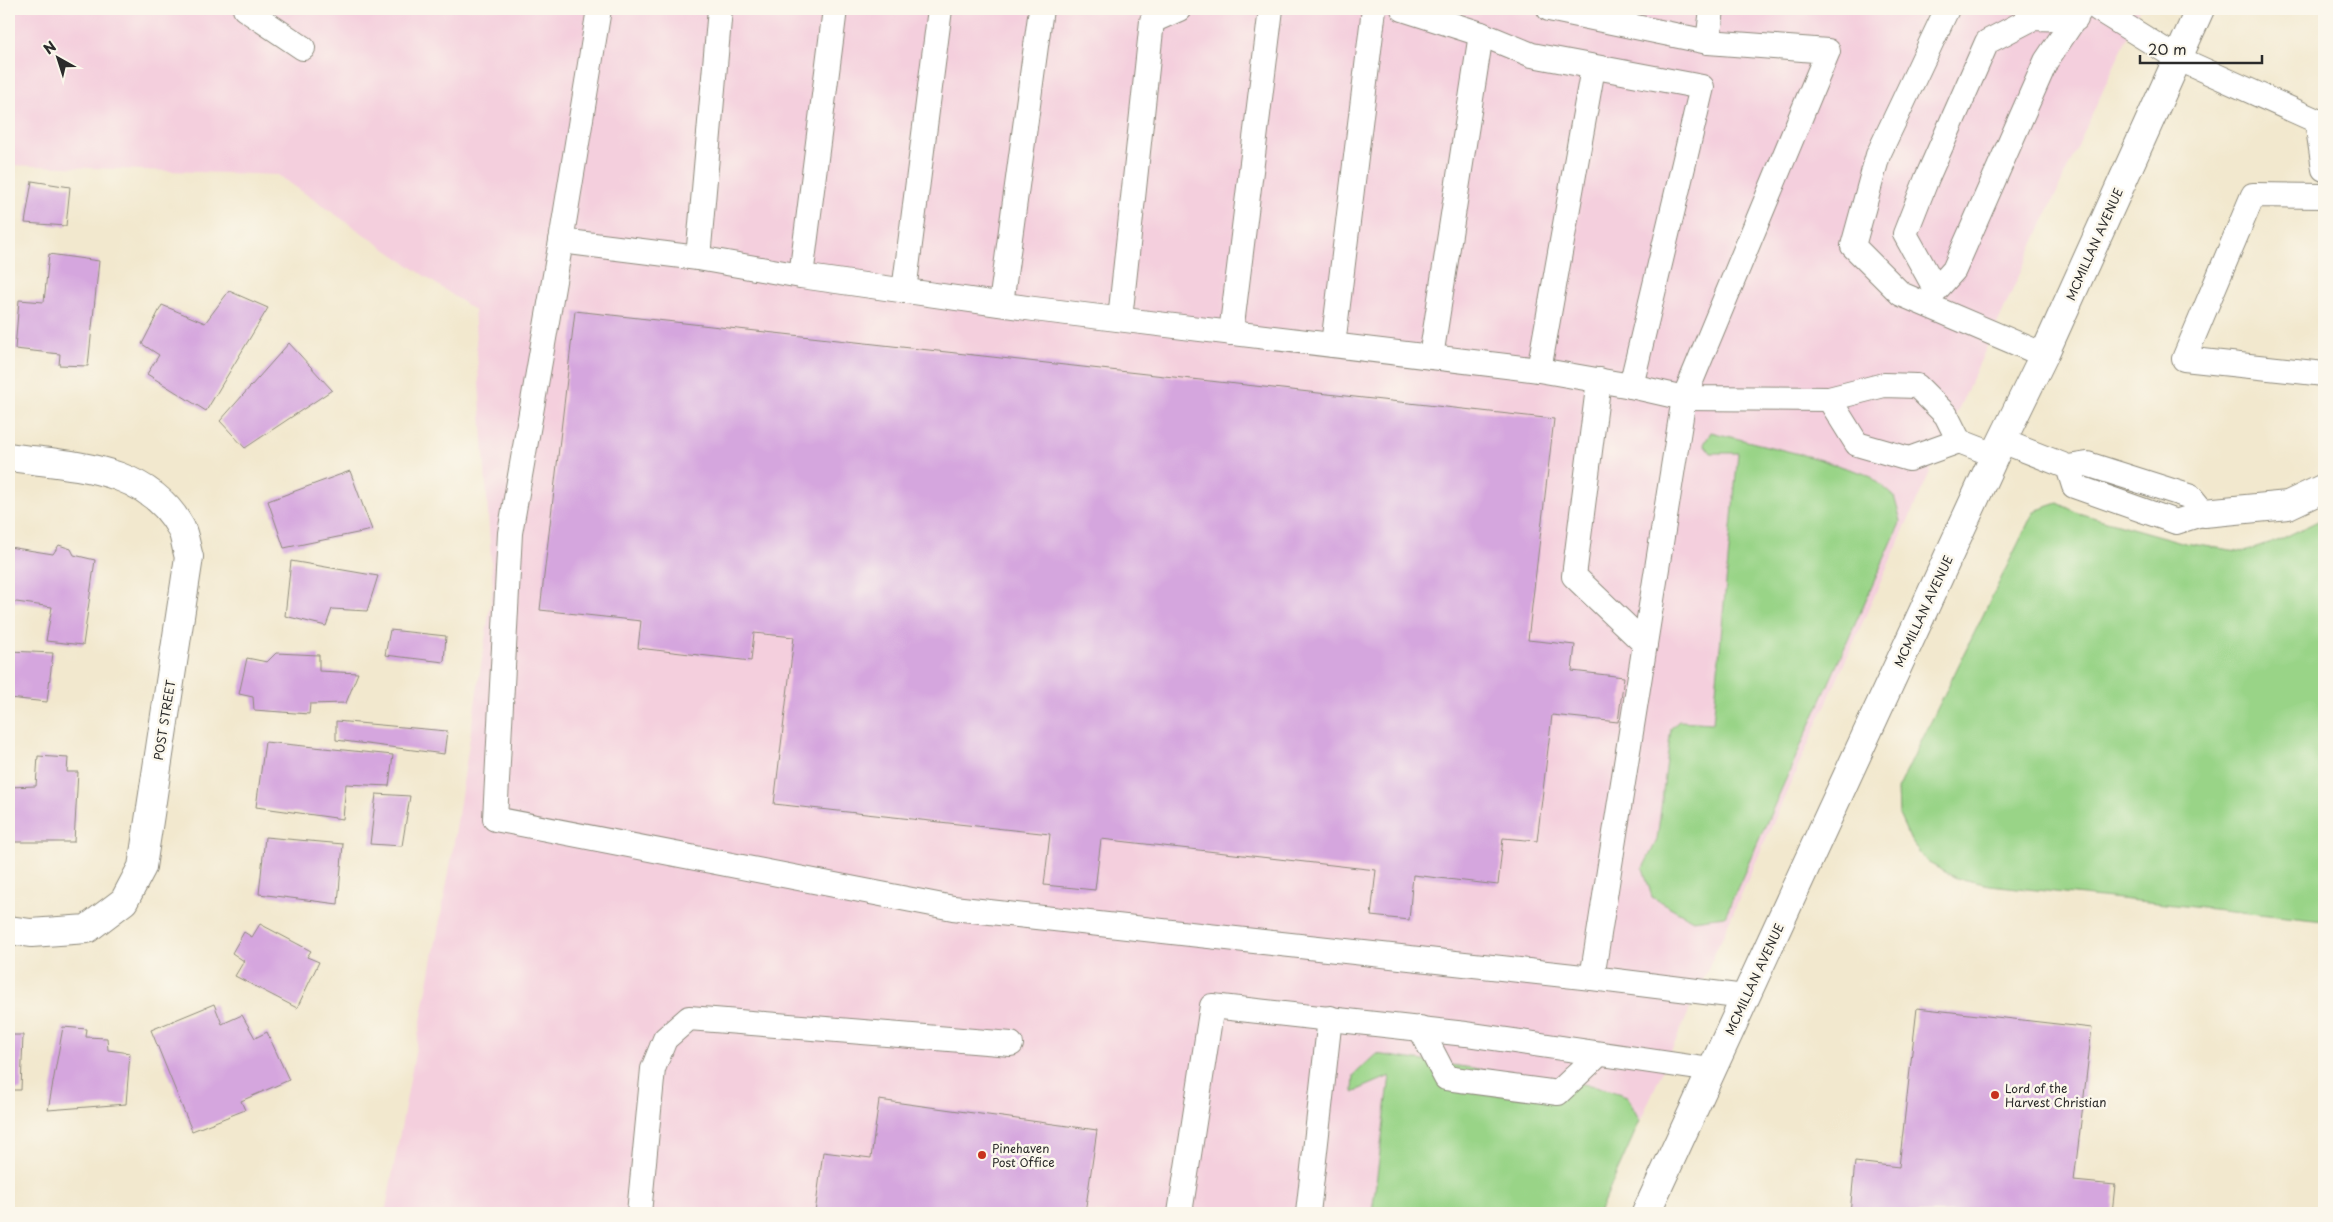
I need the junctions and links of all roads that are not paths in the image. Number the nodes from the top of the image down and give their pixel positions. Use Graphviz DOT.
graph roads {
  1 [pos="245,9"];
  2 [pos="599,9"];
  3 [pos="720,9"];
  4 [pos="835,9"];
  5 [pos="940,9"];
  6 [pos="1041,9"];
  7 [pos="1179,9"];
  8 [pos="1272,9"];
  9 [pos="1374,9"];
  10 [pos="1403,9"];
  11 [pos="1549,9"];
  12 [pos="1712,9"];
  13 [pos="1947,9"];
  14 [pos="2098,9"];
  15 [pos="2200,9"];
  16 [pos="1586,13"];
  17 [pos="2078,14"];
  18 [pos="1481,34"];
  19 [pos="1708,42"];
  20 [pos="303,48"];
  21 [pos="2177,58"];
  22 [pos="1593,68"];
  23 [pos="2321,121"];
  24 [pos="2324,169"];
  25 [pos="2324,196"];
  26 [pos="561,241"];
  27 [pos="698,258"];
  28 [pos="801,276"];
  29 [pos="904,291"];
  30 [pos="1932,299"];
  31 [pos="1001,304"];
  32 [pos="1120,319"];
  33 [pos="1231,333"];
  34 [pos="1333,345"];
  35 [pos="2044,355"];
  36 [pos="1430,357"];
  37 [pos="1539,370"];
  38 [pos="2324,374"];
  39 [pos="1599,380"];
  40 [pos="1631,386"];
  41 [pos="1684,398"];
  42 [pos="1829,399"];
  43 [pos="1959,441"];
  44 [pos="1998,448"];
  45 [pos="9,457"];
  46 [pos="2324,488"];
  47 [pos="2204,513"];
  48 [pos="1645,644"];
  49 [pos="20,932"];
  50 [pos="1592,978"];
  51 [pos="1745,997"];
  52 [pos="1330,1018"];
  53 [pos="1420,1028"];
  54 [pos="1011,1044"];
  55 [pos="1599,1054"];
  56 [pos="1712,1070"];
  57 [pos="639,1213"];
  58 [pos="1180,1213"];
  59 [pos="1308,1213"];
  60 [pos="1646,1213"];
  1 -- 20 [label="lane"];
  2 -- 26 [label="lane"];
  3 -- 27 [label="lane"];
  4 -- 28 [label="lane"];
  5 -- 29 [label="lane"];
  6 -- 31 [label="lane"];
  7 -- 32 [label="lane"];
  8 -- 33 [label="lane"];
  9 -- 34 [label="lane"];
  10 -- 18 [label="lane"];
  11 -- 16 [label="lane"];
  12 -- 19 [label="lane"];
  13 -- 30 [label="lane"];
  14 -- 21 [label="lane"];
  15 -- 21 [label="street, MCMILLAN AVENUE"];
  16 -- 19 [label="lane"];
  17 -- 30 [label="lane"];
  17 -- 30 [label="lane"];
  18 -- 22 [label="lane"];
  18 -- 36 [label="lane"];
  19 -- 41 [label="lane"];
  21 -- 23 [label="lane"];
  21 -- 35 [label="street, MCMILLAN AVENUE"];
  22 -- 37 [label="lane"];
  22 -- 40 [label="lane"];
  23 -- 24 [label="lane"];
  25 -- 38 [label="lane"];
  26 -- 27 [label="lane"];
  26 -- 50 [label="lane"];
  27 -- 28 [label="lane"];
  28 -- 29 [label="lane"];
  29 -- 31 [label="lane"];
  30 -- 35 [label="lane"];
  31 -- 32 [label="lane"];
  32 -- 33 [label="lane"];
  33 -- 34 [label="lane"];
  34 -- 36 [label="lane"];
  35 -- 44 [label="street, MCMILLAN AVENUE"];
  36 -- 37 [label="lane"];
  37 -- 39 [label="lane"];
  39 -- 40 [label="lane"];
  39 -- 48 [label="lane"];
  40 -- 41 [label="lane"];
  41 -- 42 [label="lane"];
  41 -- 48 [label="lane"];
  42 -- 43 [label="lane"];
  42 -- 43 [label="lane"];
  43 -- 44 [label="lane"];
  44 -- 47 [label="lane"];
  44 -- 51 [label="street, MCMILLAN AVENUE"];
  45 -- 49 [label="street, POST STREET"];
  46 -- 47 [label="street"];
  48 -- 50 [label="lane"];
  50 -- 51 [label="lane"];
  51 -- 56 [label="street, MCMILLAN AVENUE"];
  52 -- 53 [label="lane"];
  52 -- 58 [label="lane"];
  52 -- 59 [label="lane"];
  53 -- 55 [label="lane"];
  53 -- 55 [label="lane"];
  54 -- 57 [label="lane"];
  55 -- 56 [label="lane"];
  56 -- 60 [label="street, MCMILLAN AVENUE"];
}
